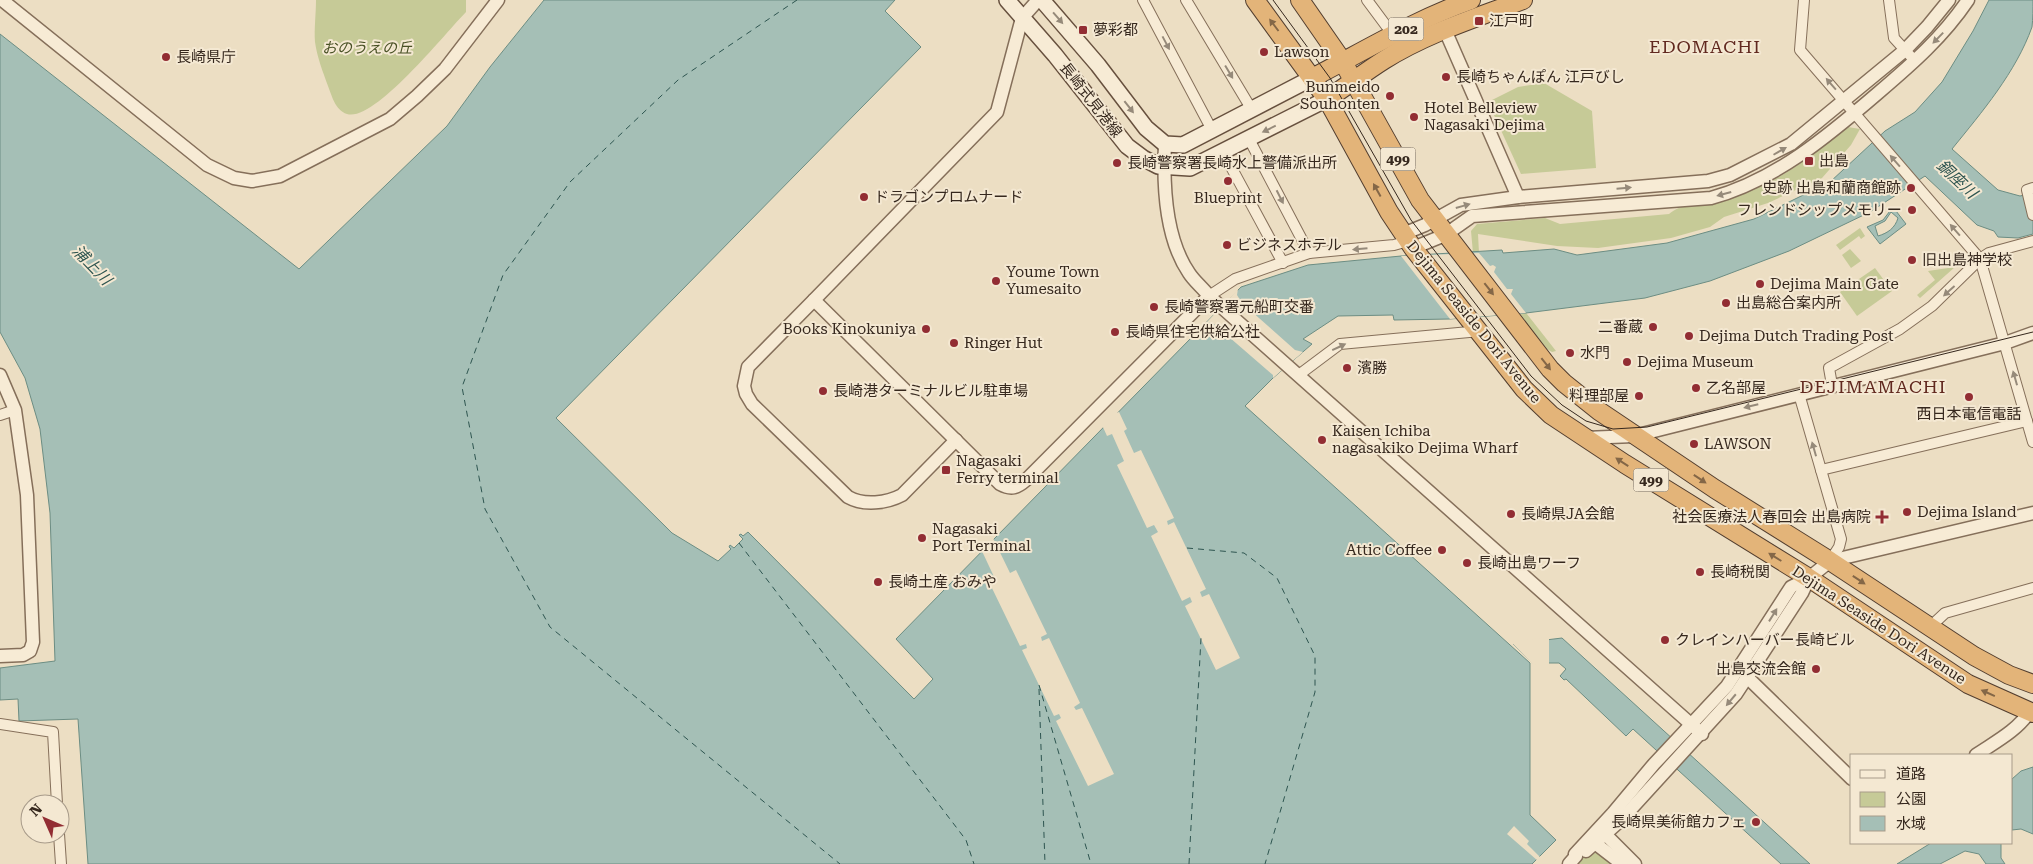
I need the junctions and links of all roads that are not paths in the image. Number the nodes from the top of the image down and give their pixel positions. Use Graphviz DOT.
graph roads {
  1 [pos="2,0"];
  2 [pos="498,0"];
  3 [pos="1006,0"];
  4 [pos="1038,0"];
  5 [pos="1042,0"];
  6 [pos="1143,0"];
  7 [pos="1186,0"];
  8 [pos="1255,0"];
  9 [pos="1300,0"];
  10 [pos="1367,0"];
  11 [pos="1471,0"];
  12 [pos="1523,0"];
  13 [pos="1804,0"];
  14 [pos="1889,0"];
  15 [pos="1949,0"];
  16 [pos="1968,0"];
  17 [pos="1450,4"];
  18 [pos="1022,18"];
  19 [pos="1445,30"];
  20 [pos="1392,35"];
  21 [pos="1904,51"];
  22 [pos="1915,61"];
  23 [pos="1344,62"];
  24 [pos="1312,78"];
  25 [pos="1354,81"];
  26 [pos="1327,99"];
  27 [pos="1845,101"];
  28 [pos="1252,110"];
  29 [pos="1855,113"];
  30 [pos="1212,130"];
  31 [pos="1249,139"];
  32 [pos="1165,144"];
  33 [pos="1223,152"];
  34 [pos="1164,167"];
  35 [pos="2030,189"];
  36 [pos="1518,197"];
  37 [pos="2033,215"];
  38 [pos="1434,220"];
  39 [pos="1445,235"];
  40 [pos="2033,241"];
  41 [pos="1411,245"];
  42 [pos="1309,253"];
  43 [pos="1980,259"];
  44 [pos="1284,262"];
  45 [pos="1210,296"];
  46 [pos="814,300"];
  47 [pos="1480,331"];
  48 [pos="2033,333"];
  49 [pos="2005,343"];
  50 [pos="1295,371"];
  51 [pos="0,375"];
  52 [pos="1832,386"];
  53 [pos="1798,394"];
  54 [pos="15,410"];
  55 [pos="0,415"];
  56 [pos="2027,421"];
  57 [pos="1634,436"];
  58 [pos="1585,438"];
  59 [pos="956,440"];
  60 [pos="2033,442"];
  61 [pos="1821,470"];
  62 [pos="2033,512"];
  63 [pos="1830,561"];
  64 [pos="1809,578"];
  65 [pos="2033,588"];
  66 [pos="1930,627"];
  67 [pos="0,656"];
  68 [pos="1748,678"];
  69 [pos="2032,682"];
  70 [pos="2032,712"];
  71 [pos="0,724"];
  72 [pos="1692,724"];
  73 [pos="1702,734"];
  74 [pos="1978,754"];
  75 [pos="1850,777"];
  76 [pos="56,794"];
  77 [pos="1602,831"];
  78 [pos="1592,841"];
  79 [pos="60,844"];
  80 [pos="1572,860"];
  81 [pos="61,864"];
  82 [pos="1622,864"];
  83 [pos="1635,864"];
  1 -- 2 [label="street"];
  3 -- 18 [label="main road, 長崎式見港線"];
  4 -- 18 [label="street"];
  5 -- 32 [label="main road, 長崎式見港線, one-way"];
  6 -- 30 [label="street, one-way"];
  7 -- 28 [label="street, one-way"];
  24 -- 8 [label="highway, Dejima Seaside Dori Avenue, one-way"];
  9 -- 23 [label="highway, Dejima Seaside Dori Avenue"];
  10 -- 20 [label="street"];
  11 -- 17 [label="highway, 202"];
  12 -- 19 [label="highway, 202"];
  27 -- 13 [label="street, one-way"];
  14 -- 21 [label="street"];
  15 -- 21 [label="street"];
  16 -- 22 [label="street, one-way"];
  17 -- 20 [label="highway, 202"];
  18 -- 34 [label="main road, 長崎式見港線"];
  18 -- 46 [label="street"];
  19 -- 25 [label="highway, 202"];
  19 -- 36 [label="street"];
  20 -- 23 [label="highway, 202"];
  21 -- 22 [label="street"];
  21 -- 27 [label="street"];
  22 -- 29 [label="street"];
  23 -- 24 [label="highway, 202"];
  23 -- 25 [label="highway, Dejima Seaside Dori Avenue"];
  24 -- 26 [label="highway, Dejima Seaside Dori Avenue"];
  24 -- 28 [label="main road"];
  25 -- 26 [label="highway, 202"];
  25 -- 38 [label="highway, Dejima Seaside Dori Avenue / 499"];
  26 -- 31 [label="main road, 長崎式見港線, one-way"];
  41 -- 26 [label="highway, Dejima Seaside Dori Avenue / 499, one-way"];
  27 -- 29 [label="street"];
  36 -- 27 [label="street, one-way"];
  28 -- 30 [label="main road"];
  29 -- 39 [label="street, one-way"];
  43 -- 29 [label="street, one-way"];
  30 -- 32 [label="main road"];
  31 -- 33 [label="main road, 長崎式見港線"];
  31 -- 42 [label="street, one-way"];
  32 -- 34 [label="street"];
  33 -- 34 [label="main road, 長崎式見港線"];
  33 -- 44 [label="street"];
  34 -- 45 [label="street"];
  35 -- 37 [label="street"];
  38 -- 36 [label="street, one-way"];
  38 -- 39 [label="highway, Dejima Seaside Dori Avenue / 499"];
  38 -- 41 [label="street"];
  39 -- 41 [label="street"];
  39 -- 57 [label="highway, Dejima Seaside Dori Avenue / 499, one-way"];
  40 -- 43 [label="street"];
  41 -- 42 [label="street, one-way"];
  41 -- 47 [label="highway, Dejima Seaside Dori Avenue / 499"];
  42 -- 44 [label="street"];
  43 -- 49 [label="street"];
  43 -- 52 [label="street, one-way"];
  44 -- 45 [label="street"];
  45 -- 50 [label="street"];
  45 -- 59 [label="street"];
  46 -- 59 [label="street"];
  46 -- 59 [label="street"];
  50 -- 47 [label="street, one-way"];
  47 -- 58 [label="highway, Dejima Seaside Dori Avenue / 499"];
  48 -- 49 [label="street"];
  49 -- 52 [label="street"];
  56 -- 49 [label="street, one-way"];
  50 -- 72 [label="street"];
  51 -- 54 [label="street"];
  52 -- 53 [label="street"];
  53 -- 57 [label="street, one-way"];
  61 -- 53 [label="street, one-way"];
  54 -- 55 [label="street"];
  54 -- 67 [label="street"];
  56 -- 60 [label="street"];
  56 -- 61 [label="street"];
  57 -- 58 [label="street"];
  57 -- 63 [label="highway, Dejima Seaside Dori Avenue / 499, one-way"];
  64 -- 58 [label="highway, Dejima Seaside Dori Avenue / 499, one-way"];
  61 -- 63 [label="street"];
  62 -- 63 [label="street"];
  63 -- 64 [label="street"];
  63 -- 66 [label="highway, Dejima Seaside Dori Avenue / 499, one-way"];
  64 -- 68 [label="street"];
  70 -- 64 [label="highway, Dejima Seaside Dori Avenue / 499, one-way"];
  72 -- 64 [label="street, one-way"];
  65 -- 66 [label="street"];
  66 -- 69 [label="highway, Dejima Seaside Dori Avenue / 499"];
  68 -- 73 [label="street, one-way"];
  68 -- 75 [label="street"];
  70 -- 74 [label="street"];
  71 -- 76 [label="street"];
  72 -- 73 [label="street"];
  72 -- 77 [label="street"];
  73 -- 77 [label="street"];
  77 -- 78 [label="street"];
  77 -- 83 [label="street"];
  78 -- 80 [label="street"];
  78 -- 82 [label="street"];
  79 -- 81 [label="street"];
}
